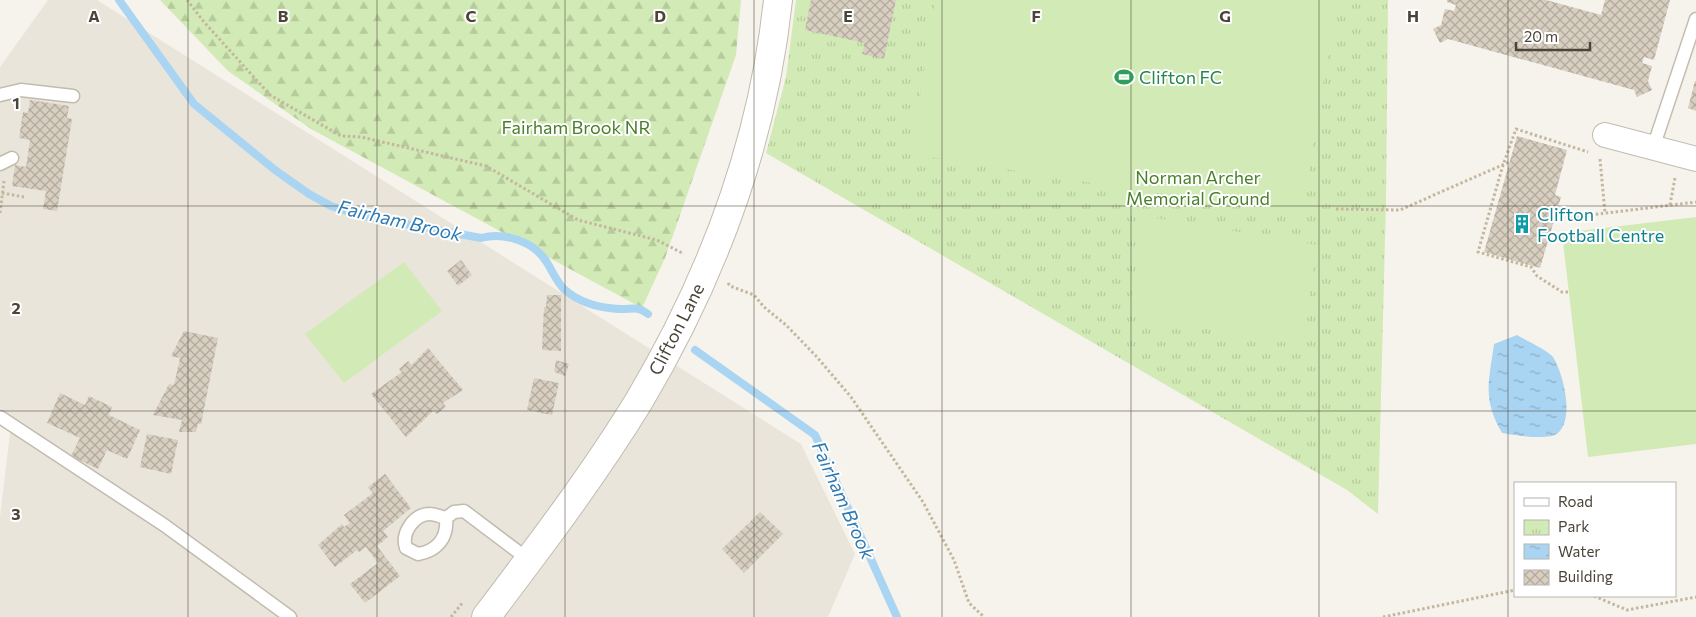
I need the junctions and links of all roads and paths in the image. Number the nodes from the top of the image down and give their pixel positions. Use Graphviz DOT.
graph roads {
  1 [pos="188,0"];
  2 [pos="778,0"];
  3 [pos="1696,19"];
  4 [pos="0,94"];
  5 [pos="73,96"];
  6 [pos="1598,147"];
  7 [pos="1653,148"];
  8 [pos="1696,159"];
  9 [pos="6,161"];
  10 [pos="1509,162"];
  11 [pos="1503,165"];
  12 [pos="2,193"];
  13 [pos="24,197"];
  14 [pos="1696,202"];
  15 [pos="1336,209"];
  16 [pos="0,213"];
  17 [pos="1606,213"];
  18 [pos="1566,218"];
  19 [pos="717,274"];
  20 [pos="1568,292"];
  21 [pos="0,417"];
  22 [pos="446,518"];
  23 [pos="529,560"];
  24 [pos="1514,590"];
  25 [pos="1696,596"];
  26 [pos="1596,597"];
  27 [pos="290,617"];
  28 [pos="486,617"];
  29 [pos="984,617"];
  30 [pos="1382,617"];
  1 -- 19 [label="path"];
  2 -- 19 [label="street, Clifton Lane"];
  3 -- 7 [label="lane"];
  4 -- 5 [label="lane"];
  6 -- 7 [label="street"];
  6 -- 11 [label="path"];
  6 -- 17 [label="path"];
  7 -- 8 [label="street"];
  9 -- 12 [label="path"];
  10 -- 11 [label="path"];
  11 -- 15 [label="path"];
  11 -- 20 [label="path"];
  12 -- 13 [label="path"];
  12 -- 16 [label="path"];
  14 -- 17 [label="path"];
  17 -- 18 [label="path"];
  19 -- 23 [label="street, Clifton Lane"];
  19 -- 29 [label="path"];
  21 -- 27 [label="lane"];
  22 -- 23 [label="lane"];
  23 -- 28 [label="street, Clifton Lane"];
  24 -- 30 [label="path"];
  25 -- 26 [label="path"];
}
